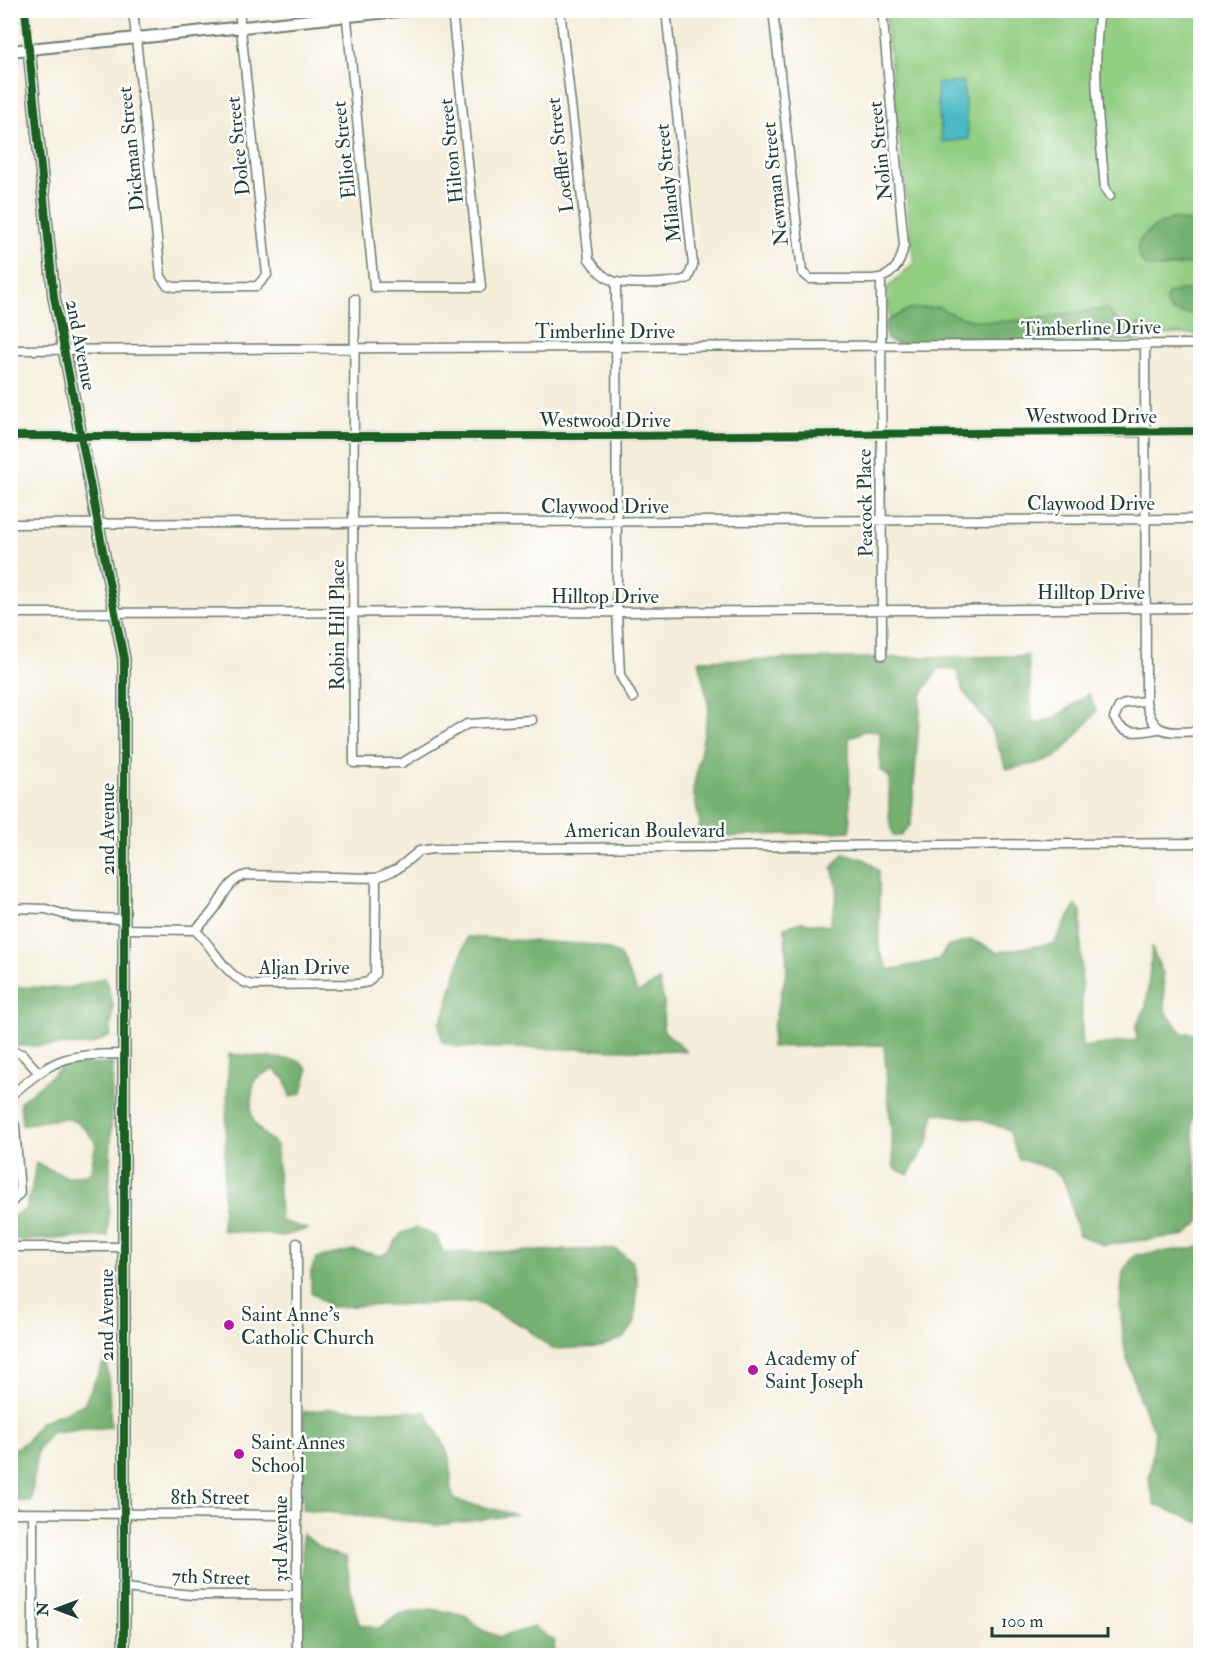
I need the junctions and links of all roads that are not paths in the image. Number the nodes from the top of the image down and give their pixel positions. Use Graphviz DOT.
graph roads {
  1 [pos="25,10"];
  2 [pos="133,10"];
  3 [pos="239,10"];
  4 [pos="408,10"];
  5 [pos="452,10"];
  6 [pos="560,10"];
  7 [pos="666,10"];
  8 [pos="773,10"];
  9 [pos="882,10"];
  10 [pos="1100,10"];
  11 [pos="347,14"];
  12 [pos="241,28"];
  13 [pos="136,38"];
  14 [pos="29,50"];
  15 [pos="10,51"];
  16 [pos="1110,196"];
  17 [pos="881,279"];
  18 [pos="616,282"];
  19 [pos="165,283"];
  20 [pos="374,287"];
  21 [pos="355,299"];
  22 [pos="1145,344"];
  23 [pos="1200,344"];
  24 [pos="881,347"];
  25 [pos="353,348"];
  26 [pos="617,348"];
  27 [pos="10,350"];
  28 [pos="66,350"];
  29 [pos="1200,431"];
  30 [pos="1145,432"];
  31 [pos="881,434"];
  32 [pos="10,436"];
  33 [pos="82,436"];
  34 [pos="353,436"];
  35 [pos="617,436"];
  36 [pos="1146,519"];
  37 [pos="1200,519"];
  38 [pos="881,521"];
  39 [pos="618,523"];
  40 [pos="10,524"];
  41 [pos="99,524"];
  42 [pos="352,524"];
  43 [pos="1200,608"];
  44 [pos="1146,609"];
  45 [pos="882,610"];
  46 [pos="353,612"];
  47 [pos="617,612"];
  48 [pos="10,613"];
  49 [pos="116,613"];
  50 [pos="882,655"];
  51 [pos="633,698"];
  52 [pos="1146,701"];
  53 [pos="532,720"];
  54 [pos="1158,729"];
  55 [pos="1200,731"];
  56 [pos="1200,843"];
  57 [pos="376,878"];
  58 [pos="10,908"];
  59 [pos="123,924"];
  60 [pos="195,930"];
  61 [pos="10,1051"];
  62 [pos="122,1054"];
  63 [pos="39,1073"];
  64 [pos="10,1096"];
  65 [pos="10,1112"];
  66 [pos="10,1204"];
  67 [pos="297,1243"];
  68 [pos="10,1247"];
  69 [pos="122,1247"];
  70 [pos="10,1514"];
  71 [pos="33,1514"];
  72 [pos="123,1514"];
  73 [pos="296,1515"];
  74 [pos="124,1588"];
  75 [pos="296,1595"];
  76 [pos="33,1656"];
  77 [pos="124,1656"];
  78 [pos="297,1656"];
  1 -- 14 [label="street, 2nd Avenue"];
  2 -- 13 [label="street, Dickman Street"];
  3 -- 12 [label="street, Dolce Street"];
  4 -- 11 [label="street"];
  5 -- 20 [label="street, Hilton Street"];
  6 -- 18 [label="street, Loeffler Street"];
  7 -- 18 [label="street, Milandy Street"];
  8 -- 17 [label="street, Newman Street"];
  9 -- 17 [label="street, Nolin Street"];
  10 -- 16 [label="street"];
  11 -- 12 [label="street"];
  11 -- 20 [label="street, Elliot Street"];
  12 -- 13 [label="street"];
  12 -- 19 [label="street, Dolce Street"];
  13 -- 14 [label="street"];
  13 -- 19 [label="street, Dickman Street"];
  14 -- 15 [label="street"];
  14 -- 28 [label="street, 2nd Avenue"];
  17 -- 24 [label="street, Peacock Place"];
  18 -- 26 [label="street"];
  21 -- 25 [label="street, Robin Hill Place"];
  22 -- 23 [label="street, Timberline Drive"];
  22 -- 24 [label="street, Timberline Drive"];
  22 -- 30 [label="street"];
  24 -- 26 [label="street, Timberline Drive"];
  24 -- 31 [label="street, Peacock Place"];
  25 -- 26 [label="street, Timberline Drive"];
  25 -- 28 [label="street, Timberline Drive"];
  25 -- 34 [label="street, Robin Hill Place"];
  26 -- 35 [label="street"];
  27 -- 28 [label="street, Timberline Drive"];
  28 -- 33 [label="street, 2nd Avenue"];
  29 -- 30 [label="street, Westwood Drive"];
  30 -- 31 [label="street, Westwood Drive"];
  30 -- 36 [label="street"];
  31 -- 35 [label="street, Westwood Drive"];
  31 -- 38 [label="street, Peacock Place"];
  32 -- 33 [label="street, Westwood Drive"];
  33 -- 34 [label="street, Westwood Drive"];
  33 -- 41 [label="street, 2nd Avenue"];
  34 -- 35 [label="street, Westwood Drive"];
  34 -- 42 [label="street, Robin Hill Place"];
  35 -- 39 [label="street"];
  36 -- 37 [label="street, Claywood Drive"];
  36 -- 38 [label="street, Claywood Drive"];
  36 -- 44 [label="street"];
  38 -- 39 [label="street, Claywood Drive"];
  38 -- 45 [label="street, Peacock Place"];
  39 -- 42 [label="street, Claywood Drive"];
  39 -- 47 [label="street"];
  40 -- 41 [label="street, Claywood Drive"];
  41 -- 42 [label="street, Claywood Drive"];
  41 -- 49 [label="street, 2nd Avenue"];
  42 -- 46 [label="street, Robin Hill Place"];
  43 -- 44 [label="street, Hilltop Drive"];
  44 -- 45 [label="street, Hilltop Drive"];
  44 -- 52 [label="street"];
  45 -- 47 [label="street, Hilltop Drive"];
  45 -- 50 [label="street, Peacock Place"];
  46 -- 47 [label="street, Hilltop Drive"];
  46 -- 49 [label="street, Hilltop Drive"];
  46 -- 53 [label="street, Robin Hill Place"];
  47 -- 51 [label="street"];
  48 -- 49 [label="street, Hilltop Drive"];
  49 -- 59 [label="street, 2nd Avenue"];
  52 -- 54 [label="street"];
  52 -- 54 [label="street"];
  54 -- 55 [label="street"];
  56 -- 57 [label="street, American Boulevard"];
  57 -- 60 [label="street, American Boulevard"];
  57 -- 60 [label="street, Aljan Drive"];
  58 -- 59 [label="street"];
  59 -- 60 [label="street"];
  59 -- 62 [label="street, 2nd Avenue"];
  61 -- 63 [label="street"];
  62 -- 63 [label="street"];
  62 -- 69 [label="street, 2nd Avenue"];
  63 -- 64 [label="street"];
  65 -- 66 [label="street"];
  67 -- 73 [label="street, 3rd Avenue"];
  68 -- 69 [label="street"];
  69 -- 72 [label="street, 2nd Avenue"];
  70 -- 71 [label="street, 8th Street"];
  71 -- 72 [label="street, 8th Street"];
  71 -- 76 [label="street"];
  72 -- 73 [label="street, 8th Street"];
  72 -- 74 [label="street, 2nd Avenue"];
  73 -- 75 [label="street, 3rd Avenue"];
  74 -- 75 [label="street, 7th Street"];
  74 -- 77 [label="street, 2nd Avenue"];
  75 -- 78 [label="street, 3rd Avenue"];
}
